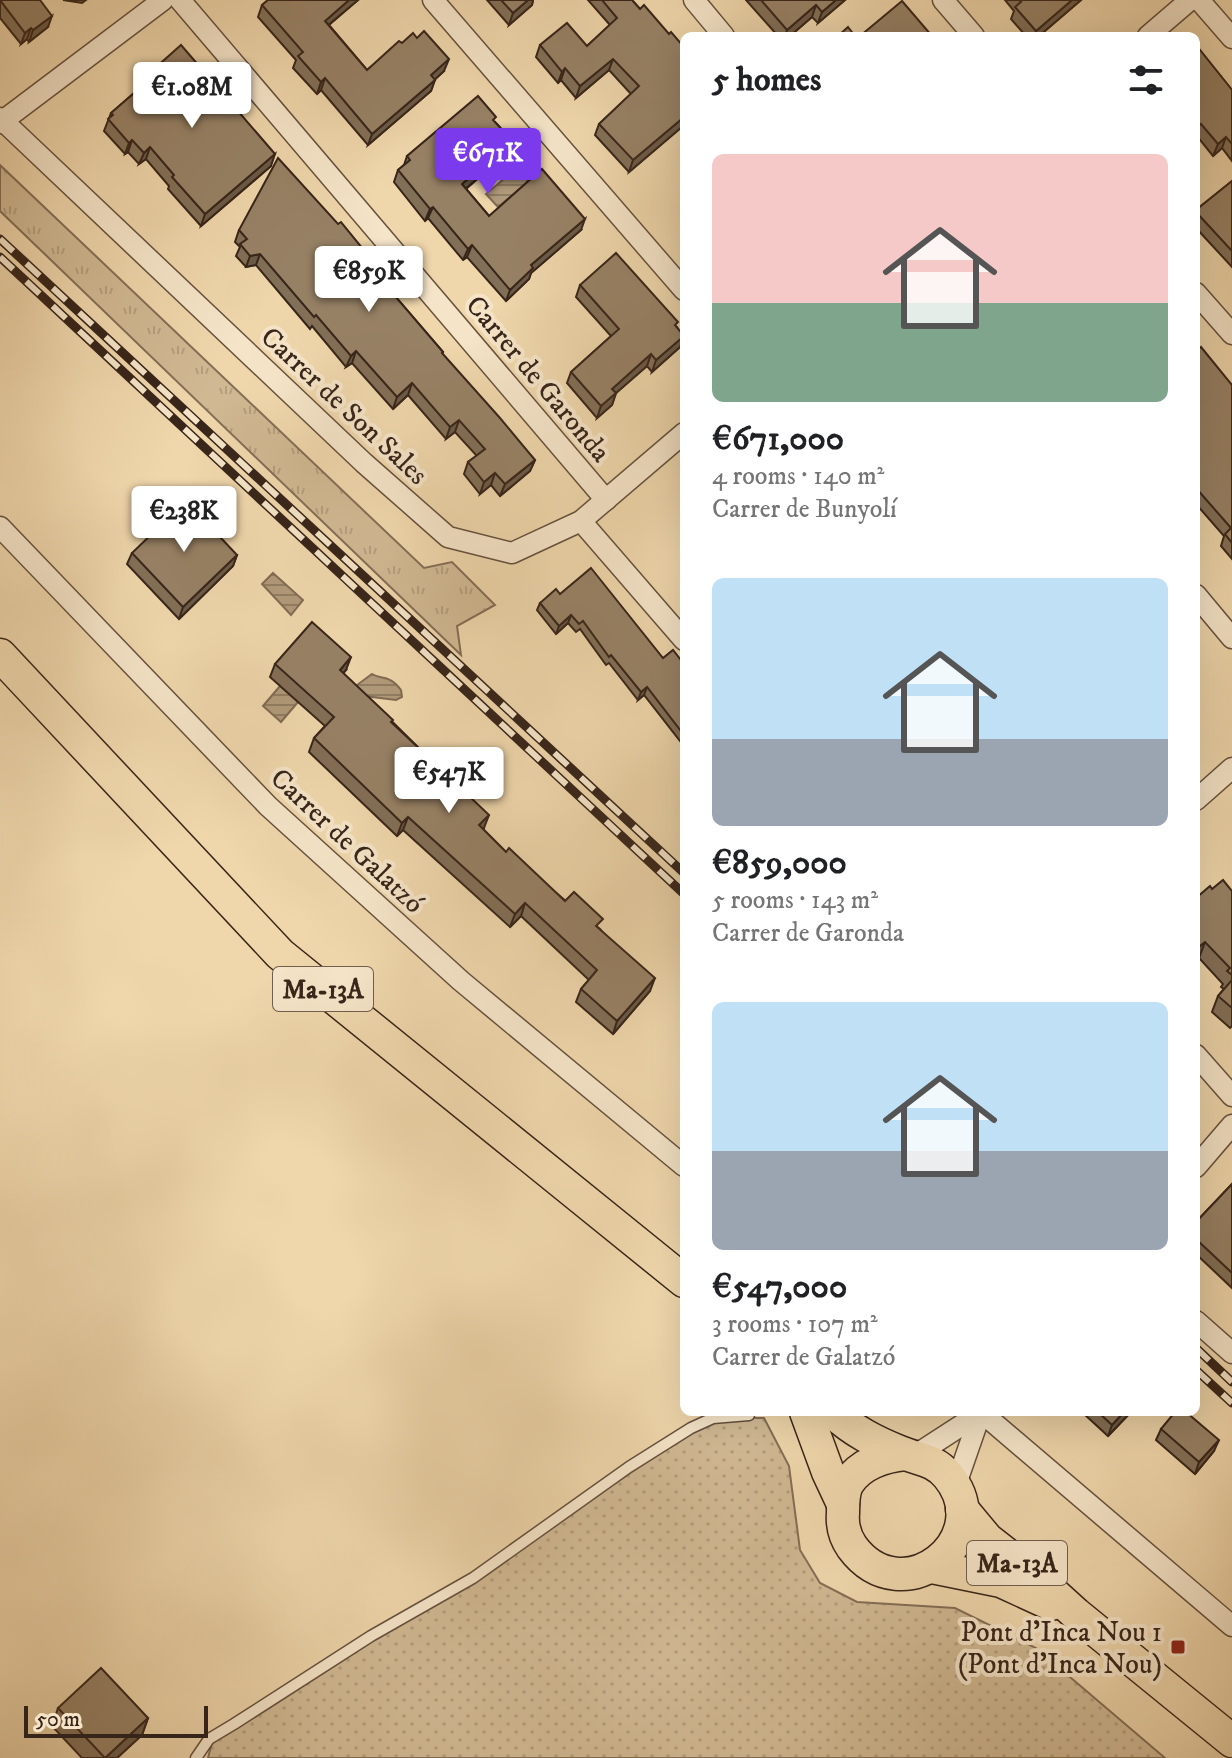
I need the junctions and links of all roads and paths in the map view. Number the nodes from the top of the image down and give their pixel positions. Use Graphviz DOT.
graph roads {
  1 [pos="163,0"];
  2 [pos="180,0"];
  3 [pos="433,0"];
  4 [pos="694,0"];
  5 [pos="943,0"];
  6 [pos="1190,0"];
  7 [pos="1199,0"];
  8 [pos="721,32"];
  9 [pos="971,32"];
  10 [pos="1153,32"];
  11 [pos="1232,38"];
  12 [pos="1,121"];
  13 [pos="680,285"];
  14 [pos="1200,298"];
  15 [pos="1232,334"];
  16 [pos="680,436"];
  17 [pos="606,500"];
  18 [pos="581,521"];
  19 [pos="0,527"];
  20 [pos="1200,600"];
  21 [pos="680,635"];
  22 [pos="1232,638"];
  23 [pos="0,655"];
  24 [pos="1232,768"];
  25 [pos="1200,796"];
  26 [pos="1200,1060"];
  27 [pos="1232,1096"];
  28 [pos="1232,1125"];
  29 [pos="1200,1162"];
  30 [pos="680,1163"];
  31 [pos="680,1278"];
  32 [pos="1200,1325"];
  33 [pos="1232,1353"];
  34 [pos="737,1416"];
  35 [pos="807,1416"];
  36 [pos="838,1416"];
  37 [pos="974,1416"];
  38 [pos="980,1416"];
  39 [pos="986,1416"];
  40 [pos="910,1455"];
  41 [pos="959,1498"];
  42 [pos="843,1504"];
  43 [pos="932,1567"];
  44 [pos="1076,1614"];
  45 [pos="1232,1626"];
  46 [pos="1232,1741"];
  47 [pos="196,1758"];
  1 -- 12 [label="street"];
  2 -- 17 [label="street, Carrer de Garonda"];
  3 -- 13 [label="street"];
  4 -- 8 [label="street"];
  5 -- 9 [label="street"];
  6 -- 10 [label="street"];
  7 -- 11 [label="street"];
  12 -- 18 [label="street, Carrer de Son Sales"];
  14 -- 15 [label="street"];
  16 -- 17 [label="street, Carrer de Son Sales"];
  17 -- 18 [label="street, Carrer de Son Sales"];
  18 -- 21 [label="street"];
  19 -- 30 [label="street, Carrer de Galatzó"];
  20 -- 22 [label="street"];
  23 -- 31 [label="main road, Ma-13A"];
  24 -- 25 [label="street"];
  26 -- 27 [label="street"];
  28 -- 29 [label="street"];
  32 -- 33 [label="street"];
  34 -- 47 [label="lane"];
  35 -- 42 [label="main road"];
  36 -- 40 [label="main road"];
  37 -- 40 [label="street"];
  38 -- 41 [label="street"];
  39 -- 45 [label="street"];
  40 -- 41 [label="main road"];
  40 -- 42 [label="main road"];
  41 -- 43 [label="main road"];
  41 -- 44 [label="main road, Ma-13A"];
  42 -- 43 [label="main road"];
  43 -- 44 [label="main road, Ma-13A"];
  44 -- 46 [label="main road, Ma-13A"];
}
